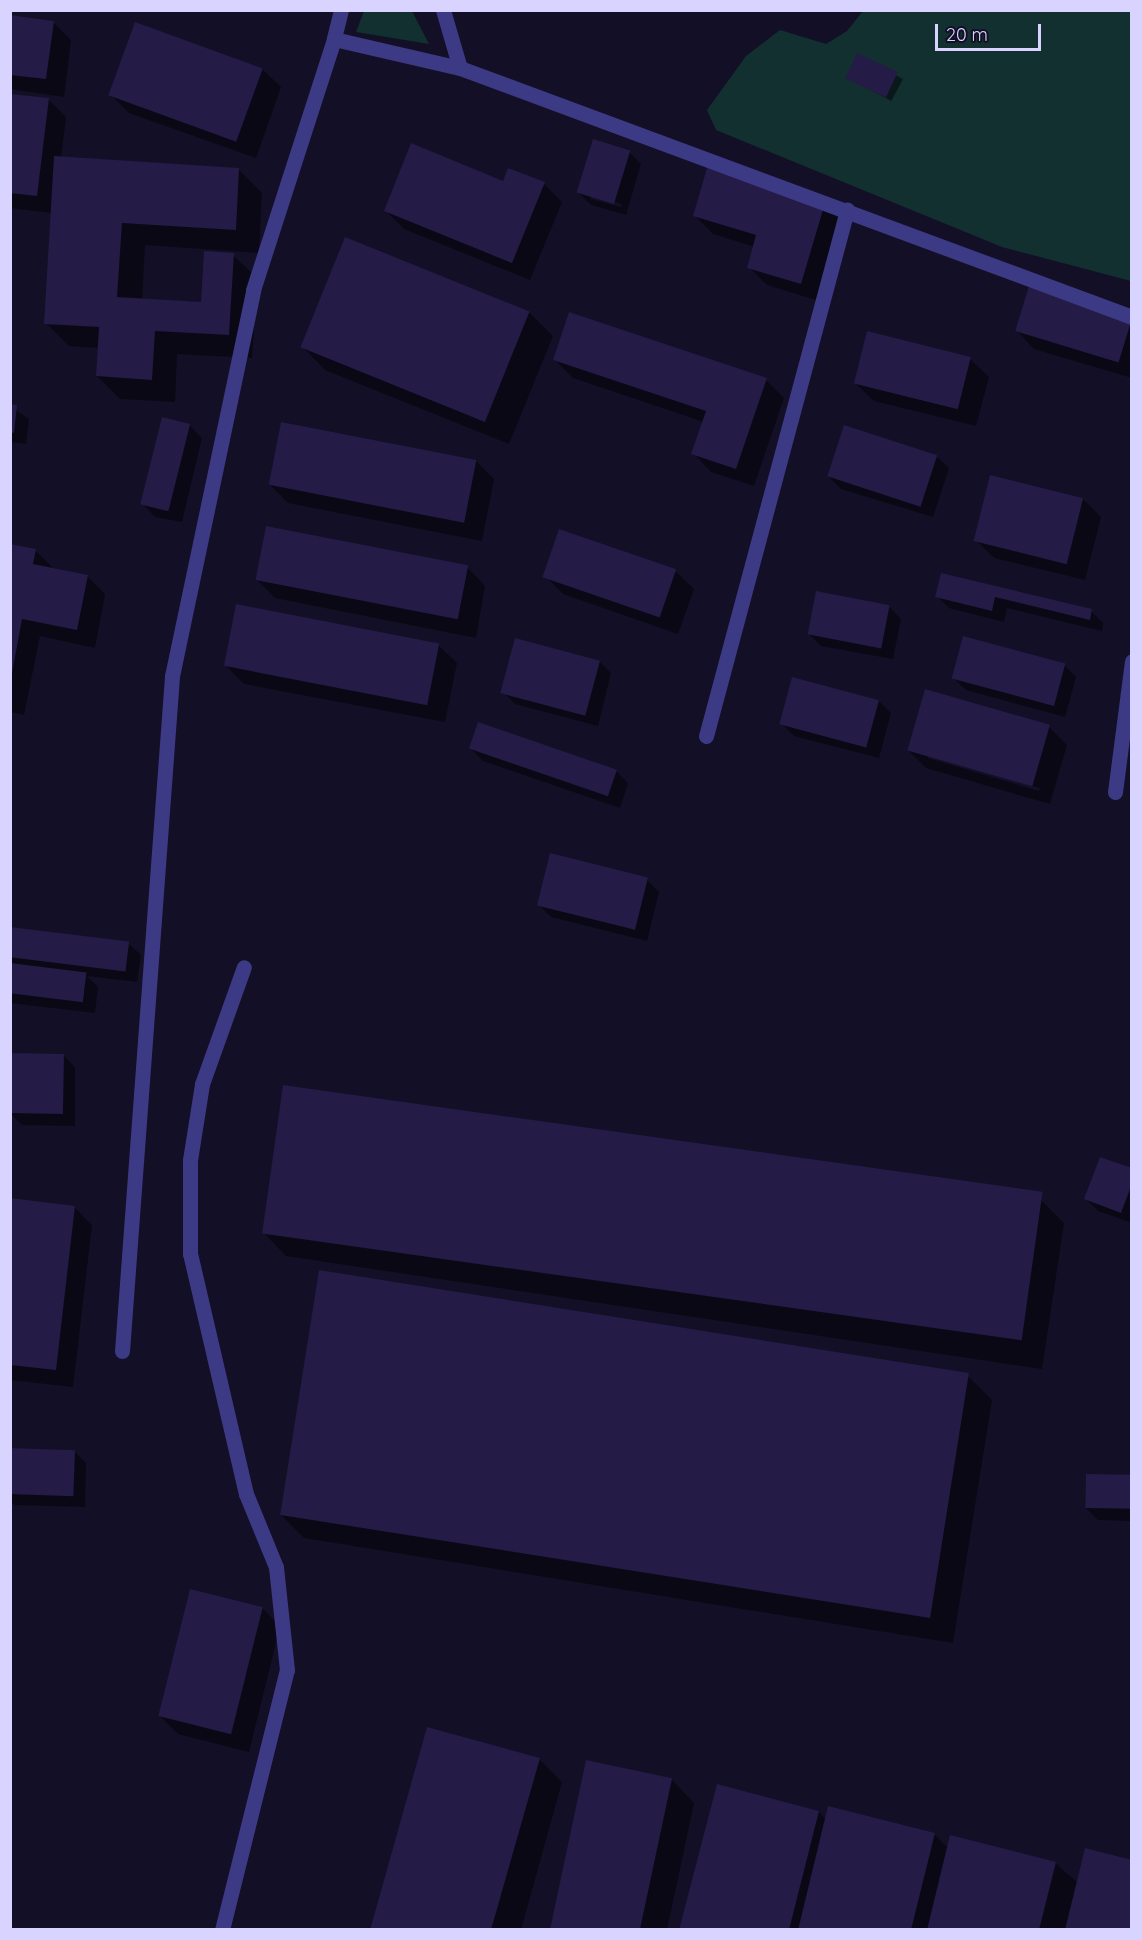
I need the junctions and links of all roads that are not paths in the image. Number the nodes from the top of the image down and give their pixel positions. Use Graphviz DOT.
graph roads {
  1 [pos="341,10"];
  2 [pos="443,10"];
  3 [pos="334,39"];
  4 [pos="460,68"];
  5 [pos="847,210"];
  6 [pos="1131,317"];
  7 [pos="1131,661"];
  8 [pos="706,736"];
  9 [pos="1115,792"];
  10 [pos="244,967"];
  11 [pos="122,1351"];
  12 [pos="222,1929"];
  1 -- 3 [label="street"];
  2 -- 4 [label="street"];
  3 -- 4 [label="street"];
  3 -- 11 [label="street"];
  4 -- 5 [label="street"];
  5 -- 6 [label="street"];
  5 -- 8 [label="street"];
  7 -- 9 [label="street"];
  10 -- 12 [label="street"];
}
